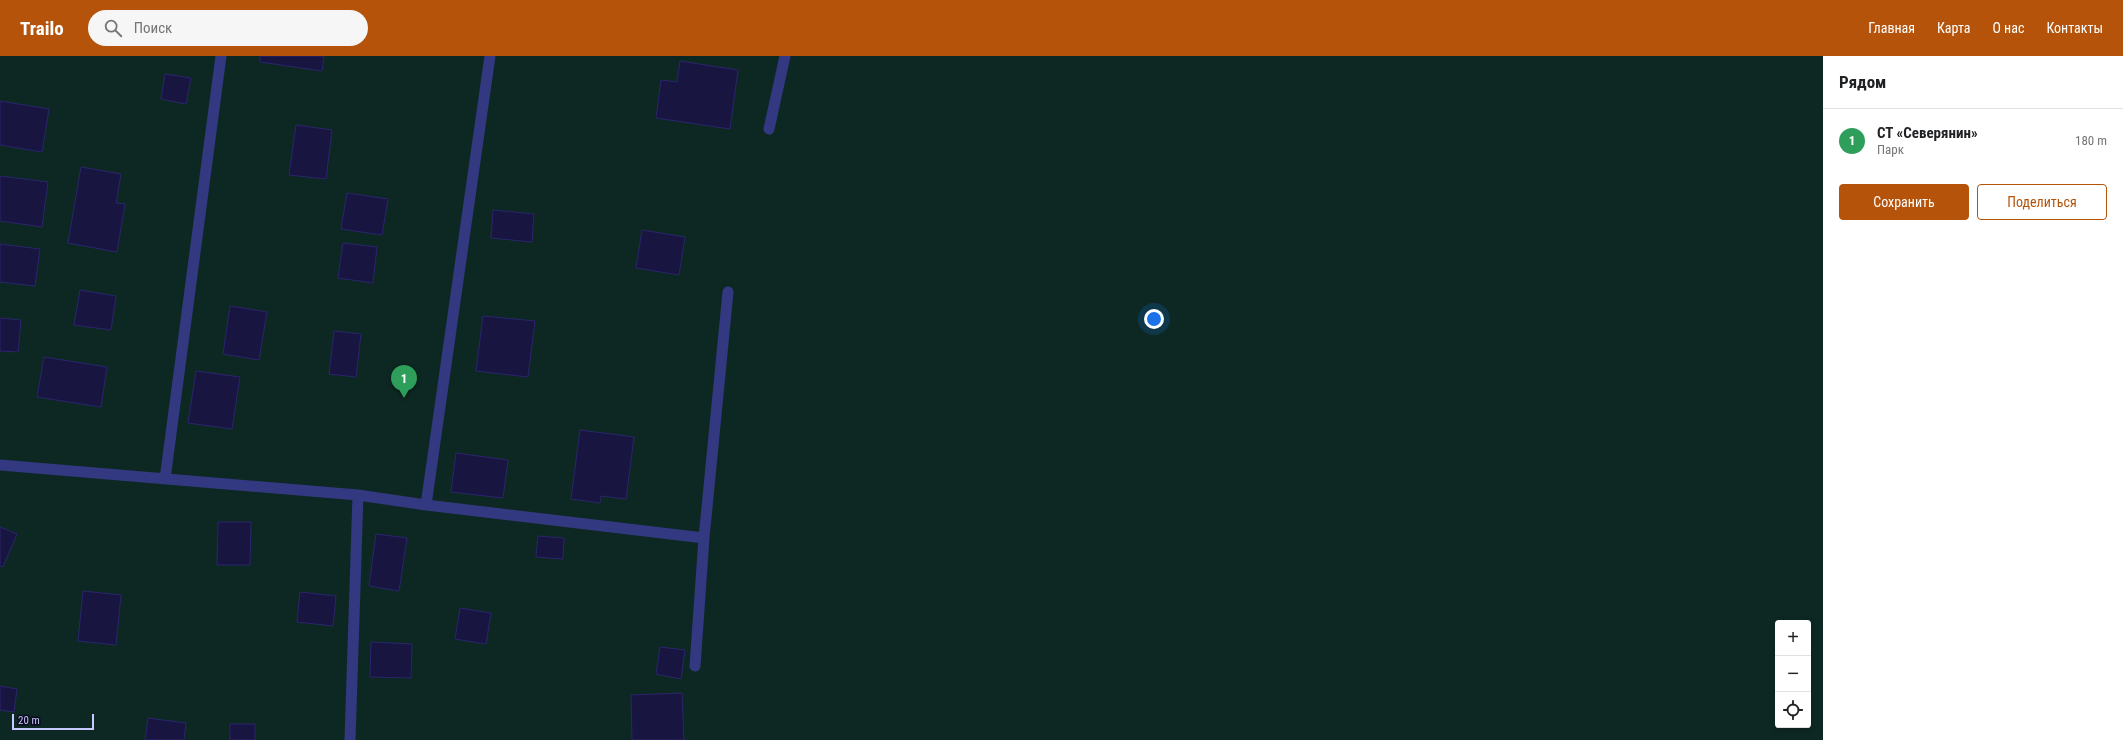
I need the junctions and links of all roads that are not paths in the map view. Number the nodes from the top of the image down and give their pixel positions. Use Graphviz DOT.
graph roads {
  1 [pos="221,56"];
  2 [pos="490,56"];
  3 [pos="785,56"];
  4 [pos="769,129"];
  5 [pos="728,292"];
  6 [pos="0,465"];
  7 [pos="166,479"];
  8 [pos="358,495"];
  9 [pos="426,505"];
  10 [pos="704,538"];
  11 [pos="695,666"];
  12 [pos="350,740"];
  1 -- 7 [label="lane"];
  2 -- 9 [label="lane"];
  3 -- 4 [label="lane"];
  5 -- 10 [label="lane"];
  6 -- 7 [label="lane"];
  7 -- 8 [label="lane"];
  8 -- 9 [label="lane"];
  8 -- 12 [label="lane"];
  9 -- 10 [label="lane"];
  10 -- 11 [label="lane"];
}
